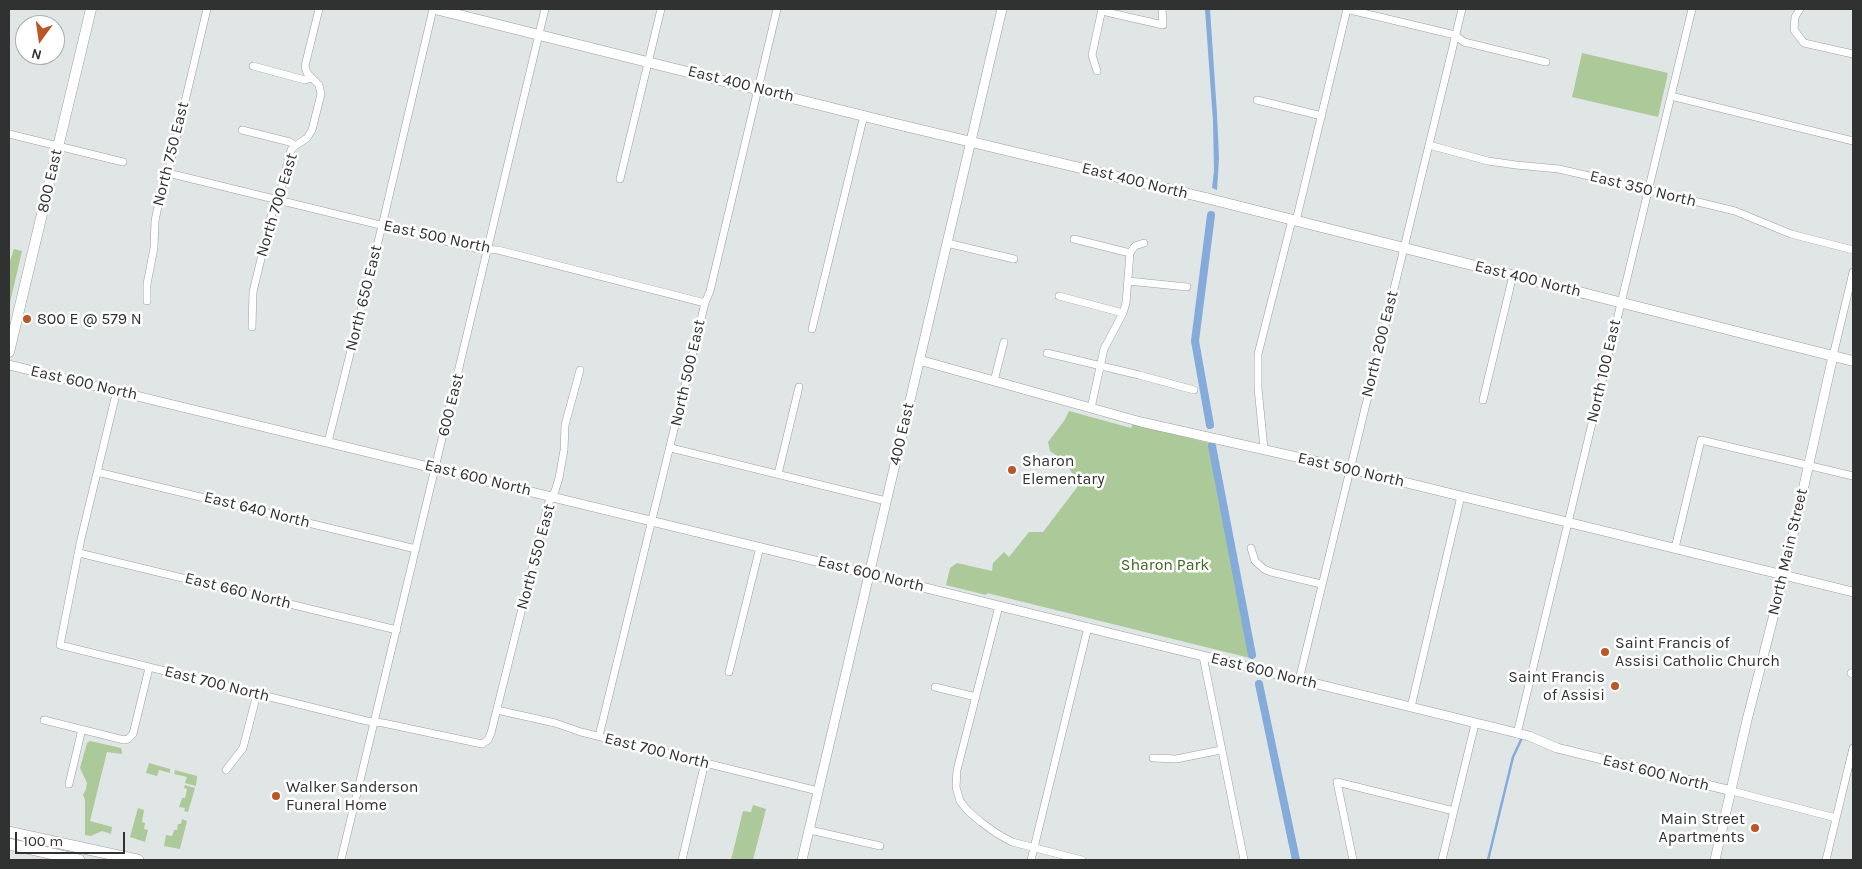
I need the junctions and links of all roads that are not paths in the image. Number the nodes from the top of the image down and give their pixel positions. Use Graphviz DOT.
graph roads {
  1 [pos="91,9"];
  2 [pos="207,9"];
  3 [pos="319,9"];
  4 [pos="434,9"];
  5 [pos="545,9"];
  6 [pos="661,9"];
  7 [pos="777,9"];
  8 [pos="1002,9"];
  9 [pos="1162,9"];
  10 [pos="1347,9"];
  11 [pos="1462,9"];
  12 [pos="1692,9"];
  13 [pos="1800,9"];
  14 [pos="1102,10"];
  15 [pos="539,34"];
  16 [pos="1455,35"];
  17 [pos="1853,54"];
  18 [pos="648,61"];
  19 [pos="1546,62"];
  20 [pos="253,66"];
  21 [pos="1097,71"];
  22 [pos="312,78"];
  23 [pos="759,89"];
  24 [pos="1671,96"];
  25 [pos="1257,100"];
  26 [pos="864,116"];
  27 [pos="1322,116"];
  28 [pos="242,130"];
  29 [pos="9,134"];
  30 [pos="971,141"];
  31 [pos="1853,141"];
  32 [pos="1429,145"];
  33 [pos="58,146"];
  34 [pos="295,146"];
  35 [pos="123,162"];
  36 [pos="168,173"];
  37 [pos="620,179"];
  38 [pos="1649,190"];
  39 [pos="277,200"];
  40 [pos="1294,220"];
  41 [pos="382,226"];
  42 [pos="1074,239"];
  43 [pos="1144,242"];
  44 [pos="947,243"];
  45 [pos="1404,248"];
  46 [pos="488,250"];
  47 [pos="1853,250"];
  48 [pos="1130,253"];
  49 [pos="1014,259"];
  50 [pos="1853,272"];
  51 [pos="1513,275"];
  52 [pos="1128,281"];
  53 [pos="1187,287"];
  54 [pos="1059,296"];
  55 [pos="147,301"];
  56 [pos="1620,302"];
  57 [pos="705,303"];
  58 [pos="1123,313"];
  59 [pos="252,327"];
  60 [pos="812,329"];
  61 [pos="1004,342"];
  62 [pos="9,352"];
  63 [pos="1046,354"];
  64 [pos="1834,356"];
  65 [pos="919,360"];
  66 [pos="1853,360"];
  67 [pos="9,365"];
  68 [pos="1100,366"];
  69 [pos="580,370"];
  70 [pos="994,381"];
  71 [pos="799,387"];
  72 [pos="117,390"];
  73 [pos="1194,390"];
  74 [pos="1483,400"];
  75 [pos="1092,408"];
  76 [pos="328,442"];
  77 [pos="671,448"];
  78 [pos="1264,449"];
  79 [pos="1808,464"];
  80 [pos="436,468"];
  81 [pos="1350,469"];
  82 [pos="97,472"];
  83 [pos="778,474"];
  84 [pos="1853,476"];
  85 [pos="552,496"];
  86 [pos="1461,496"];
  87 [pos="886,501"];
  88 [pos="653,521"];
  89 [pos="1568,522"];
  90 [pos="760,547"];
  91 [pos="1250,548"];
  92 [pos="1675,548"];
  93 [pos="416,549"];
  94 [pos="79,553"];
  95 [pos="869,574"];
  96 [pos="1784,575"];
  97 [pos="1321,584"];
  98 [pos="1853,592"];
  99 [pos="999,606"];
  100 [pos="1088,628"];
  101 [pos="397,630"];
  102 [pos="1203,656"];
  103 [pos="149,668"];
  104 [pos="729,672"];
  105 [pos="1299,680"];
  106 [pos="934,687"];
  107 [pos="257,694"];
  108 [pos="976,697"];
  109 [pos="1411,707"];
  110 [pos="497,710"];
  111 [pos="44,720"];
  112 [pos="374,722"];
  113 [pos="1476,724"];
  114 [pos="82,730"];
  115 [pos="1516,734"];
  116 [pos="599,736"];
  117 [pos="485,743"];
  118 [pos="1853,748"];
  119 [pos="1221,750"];
  120 [pos="1153,758"];
  121 [pos="705,762"];
  122 [pos="226,770"];
  123 [pos="69,784"];
  124 [pos="818,791"];
  125 [pos="1732,791"];
  126 [pos="1454,811"];
  127 [pos="1836,818"];
  128 [pos="810,830"];
  129 [pos="9,832"];
  130 [pos="9,844"];
  131 [pos="880,846"];
  132 [pos="1034,848"];
  133 [pos="79,860"];
  134 [pos="138,860"];
  135 [pos="342,860"];
  136 [pos="682,860"];
  137 [pos="802,860"];
  138 [pos="1031,860"];
  139 [pos="1082,860"];
  140 [pos="1244,860"];
  141 [pos="1353,860"];
  142 [pos="1442,860"];
  143 [pos="1715,860"];
  144 [pos="1826,860"];
  1 -- 33 [label="main road, 800 East"];
  2 -- 36 [label="street, North 750 East"];
  3 -- 22 [label="street, North 700 East"];
  4 -- 15 [label="main road, East 400 North"];
  4 -- 41 [label="street, North 650 East"];
  5 -- 15 [label="street, 600 East"];
  6 -- 18 [label="street"];
  7 -- 23 [label="street, North 500 East"];
  8 -- 30 [label="street, 400 East"];
  9 -- 14 [label="street"];
  10 -- 16 [label="street"];
  10 -- 27 [label="street"];
  11 -- 16 [label="street, North 200 East"];
  12 -- 24 [label="street, North 100 East"];
  13 -- 17 [label="street"];
  14 -- 21 [label="street"];
  15 -- 18 [label="main road, East 400 North"];
  15 -- 46 [label="street, 600 East"];
  16 -- 19 [label="street"];
  16 -- 32 [label="street, North 200 East"];
  18 -- 23 [label="main road, East 400 North"];
  18 -- 37 [label="street"];
  20 -- 22 [label="street"];
  22 -- 34 [label="street, North 700 East"];
  23 -- 26 [label="main road, East 400 North"];
  23 -- 57 [label="street, North 500 East"];
  24 -- 31 [label="street"];
  24 -- 38 [label="street, North 100 East"];
  25 -- 27 [label="street"];
  26 -- 30 [label="main road, East 400 North"];
  26 -- 60 [label="street"];
  27 -- 40 [label="street"];
  28 -- 34 [label="street"];
  29 -- 33 [label="street"];
  30 -- 40 [label="main road, East 400 North"];
  30 -- 44 [label="street, 400 East"];
  32 -- 38 [label="street, East 350 North"];
  32 -- 45 [label="street, North 200 East"];
  33 -- 35 [label="street"];
  33 -- 62 [label="main road, 800 East"];
  34 -- 39 [label="street, North 700 East"];
  36 -- 39 [label="street, East 500 North"];
  36 -- 55 [label="street, North 750 East"];
  38 -- 47 [label="street, East 350 North"];
  38 -- 56 [label="street, North 100 East"];
  39 -- 41 [label="street, East 500 North"];
  39 -- 59 [label="street, North 700 East"];
  40 -- 45 [label="main road, East 400 North"];
  40 -- 78 [label="street"];
  41 -- 46 [label="street, East 500 North"];
  41 -- 76 [label="street, North 650 East"];
  42 -- 48 [label="street"];
  43 -- 48 [label="street"];
  44 -- 49 [label="street"];
  44 -- 65 [label="street, 400 East"];
  45 -- 51 [label="main road, East 400 North"];
  45 -- 81 [label="street, North 200 East"];
  46 -- 57 [label="street, East 500 North"];
  46 -- 80 [label="street, 600 East"];
  48 -- 52 [label="street"];
  50 -- 64 [label="street, North Main Street"];
  51 -- 56 [label="main road, East 400 North"];
  51 -- 74 [label="street"];
  52 -- 53 [label="street"];
  52 -- 58 [label="street"];
  54 -- 58 [label="street"];
  56 -- 64 [label="main road, East 400 North"];
  56 -- 89 [label="street, North 100 East"];
  57 -- 77 [label="street, North 500 East"];
  58 -- 68 [label="street"];
  61 -- 70 [label="street"];
  63 -- 68 [label="street"];
  64 -- 66 [label="main road, East 400 North"];
  64 -- 79 [label="street, North Main Street"];
  65 -- 70 [label="street, East 500 North"];
  65 -- 87 [label="street, 400 East"];
  67 -- 72 [label="street, East 600 North"];
  68 -- 73 [label="street"];
  68 -- 75 [label="street"];
  69 -- 85 [label="street, North 550 East"];
  70 -- 75 [label="street, East 500 North"];
  71 -- 83 [label="street"];
  72 -- 76 [label="street, East 600 North"];
  72 -- 82 [label="street"];
  75 -- 78 [label="street, East 500 North"];
  76 -- 80 [label="street, East 600 North"];
  77 -- 83 [label="street"];
  77 -- 88 [label="street, North 500 East"];
  78 -- 81 [label="street, East 500 North"];
  79 -- 84 [label="street"];
  79 -- 92 [label="street"];
  79 -- 96 [label="street, North Main Street"];
  80 -- 85 [label="street, East 600 North"];
  80 -- 93 [label="street, 600 East"];
  81 -- 86 [label="street, East 500 North"];
  81 -- 97 [label="street, North 200 East"];
  82 -- 93 [label="street, East 640 North"];
  82 -- 94 [label="street"];
  83 -- 87 [label="street"];
  85 -- 88 [label="street, East 600 North"];
  85 -- 110 [label="street, North 550 East"];
  86 -- 89 [label="street, East 500 North"];
  86 -- 109 [label="street"];
  87 -- 95 [label="street, 400 East"];
  88 -- 90 [label="street, East 600 North"];
  88 -- 116 [label="street, North 500 East"];
  89 -- 92 [label="street, East 500 North"];
  89 -- 115 [label="street, North 100 East"];
  90 -- 95 [label="street, East 600 North"];
  90 -- 104 [label="street"];
  91 -- 97 [label="street"];
  92 -- 96 [label="street, East 500 North"];
  93 -- 101 [label="street, 600 East"];
  94 -- 101 [label="street, East 660 North"];
  94 -- 103 [label="street, East 700 North"];
  95 -- 99 [label="street, East 600 North"];
  95 -- 124 [label="street, 400 East"];
  96 -- 98 [label="street, East 500 North"];
  96 -- 125 [label="street, North Main Street"];
  97 -- 105 [label="street, North 200 East"];
  99 -- 100 [label="street, East 600 North"];
  99 -- 108 [label="street"];
  100 -- 102 [label="street, East 600 North"];
  100 -- 132 [label="street"];
  101 -- 112 [label="street, 600 East"];
  102 -- 105 [label="street, East 600 North"];
  102 -- 119 [label="street"];
  103 -- 107 [label="street, East 700 North"];
  103 -- 114 [label="street"];
  105 -- 109 [label="street, East 600 North"];
  106 -- 108 [label="street"];
  107 -- 112 [label="street, East 700 North"];
  107 -- 122 [label="street"];
  108 -- 132 [label="street"];
  109 -- 113 [label="street, East 600 North"];
  110 -- 116 [label="street, East 700 North"];
  110 -- 117 [label="street, North 550 East"];
  111 -- 114 [label="street"];
  112 -- 117 [label="street, East 700 North"];
  112 -- 135 [label="street, 600 East"];
  113 -- 115 [label="street, East 600 North"];
  113 -- 126 [label="street"];
  114 -- 123 [label="street"];
  115 -- 125 [label="street, East 600 North"];
  116 -- 121 [label="street, East 700 North"];
  118 -- 127 [label="street"];
  119 -- 120 [label="street"];
  119 -- 140 [label="street"];
  121 -- 124 [label="street, East 700 North"];
  121 -- 136 [label="street"];
  124 -- 128 [label="street, 400 East"];
  125 -- 127 [label="street"];
  125 -- 143 [label="street, North Main Street"];
  126 -- 141 [label="street"];
  126 -- 142 [label="street"];
  127 -- 144 [label="street"];
  128 -- 131 [label="street"];
  128 -- 137 [label="street, 400 East"];
  129 -- 134 [label="highway"];
  130 -- 133 [label="highway"];
  132 -- 138 [label="street"];
  132 -- 139 [label="street"];
}
